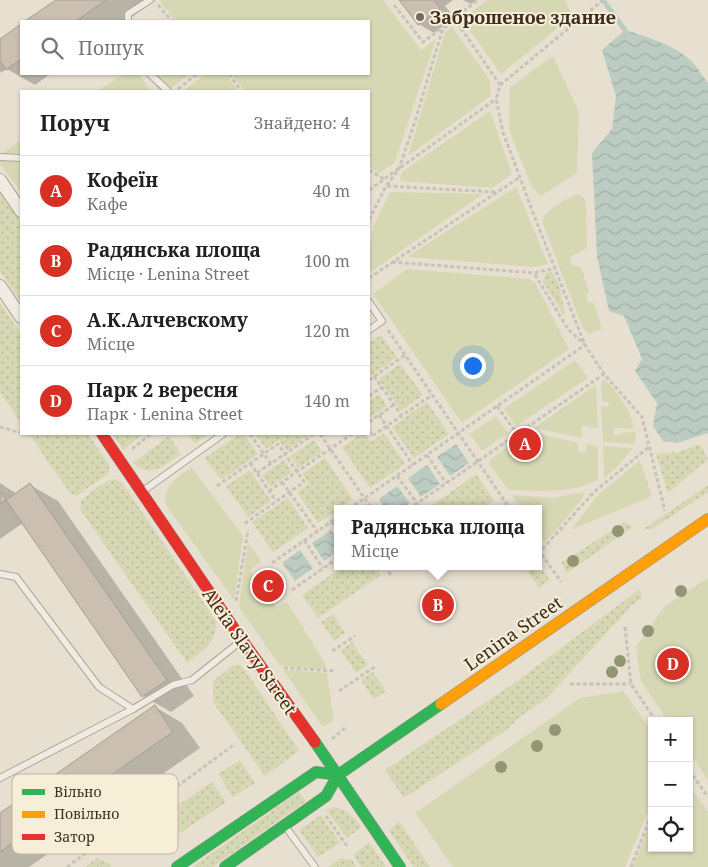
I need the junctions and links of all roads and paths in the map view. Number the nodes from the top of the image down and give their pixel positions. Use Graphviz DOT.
graph roads {
  1 [pos="150,0"];
  2 [pos="154,0"];
  3 [pos="478,0"];
  4 [pos="603,0"];
  5 [pos="394,5"];
  6 [pos="454,18"];
  7 [pos="128,20"];
  8 [pos="171,20"];
  9 [pos="151,75"];
  10 [pos="196,75"];
  11 [pos="230,75"];
  12 [pos="500,85"];
  13 [pos="167,90"];
  14 [pos="176,90"];
  15 [pos="240,90"];
  16 [pos="496,99"];
  17 [pos="0,156"];
  18 [pos="20,158"];
  19 [pos="399,168"];
  20 [pos="370,171"];
  21 [pos="520,177"];
  22 [pos="384,179"];
  23 [pos="0,180"];
  24 [pos="386,186"];
  25 [pos="370,189"];
  26 [pos="497,192"];
  27 [pos="20,210"];
  28 [pos="370,218"];
  29 [pos="392,262"];
  30 [pos="555,268"];
  31 [pos="534,273"];
  32 [pos="370,277"];
  33 [pos="0,286"];
  34 [pos="370,303"];
  35 [pos="20,316"];
  36 [pos="382,321"];
  37 [pos="370,329"];
  38 [pos="585,345"];
  39 [pos="405,355"];
  40 [pos="604,374"];
  41 [pos="374,376"];
  42 [pos="370,379"];
  43 [pos="382,387"];
  44 [pos="370,395"];
  45 [pos="432,395"];
  46 [pos="394,405"];
  47 [pos="497,406"];
  48 [pos="379,415"];
  49 [pos="402,416"];
  50 [pos="370,421"];
  51 [pos="386,426"];
  52 [pos="0,427"];
  53 [pos="20,433"];
  54 [pos="370,433"];
  55 [pos="458,433"];
  56 [pos="517,434"];
  57 [pos="103,435"];
  58 [pos="150,435"];
  59 [pos="222,435"];
  60 [pos="251,435"];
  61 [pos="313,435"];
  62 [pos="321,435"];
  63 [pos="351,435"];
  64 [pos="649,447"];
  65 [pos="330,449"];
  66 [pos="264,454"];
  67 [pos="285,454"];
  68 [pos="427,455"];
  69 [pos="119,459"];
  70 [pos="478,461"];
  71 [pos="250,463"];
  72 [pos="271,464"];
  73 [pos="413,465"];
  74 [pos="297,472"];
  75 [pos="257,473"];
  76 [pos="398,476"];
  77 [pos="282,482"];
  78 [pos="446,483"];
  79 [pos="217,486"];
  80 [pos="142,491"];
  81 [pos="270,491"];
  82 [pos="290,492"];
  83 [pos="364,498"];
  84 [pos="276,501"];
  85 [pos="417,503"];
  86 [pos="354,505"];
  87 [pos="369,505"];
  88 [pos="414,505"];
  89 [pos="507,505"];
  90 [pos="665,511"];
  91 [pos="334,519"];
  92 [pos="708,519"];
  93 [pos="331,521"];
  94 [pos="244,524"];
  95 [pos="334,525"];
  96 [pos="248,530"];
  97 [pos="317,531"];
  98 [pos="304,540"];
  99 [pos="542,549"];
  100 [pos="542,556"];
  101 [pos="334,561"];
  102 [pos="272,562"];
  103 [pos="323,568"];
  104 [pos="388,570"];
  105 [pos="0,574"];
  106 [pos="392,577"];
  107 [pos="560,582"];
  108 [pos="292,590"];
  109 [pos="235,607"];
  110 [pos="625,628"];
  111 [pos="355,636"];
  112 [pos="242,640"];
  113 [pos="332,651"];
  114 [pos="376,666"];
  115 [pos="277,667"];
  116 [pos="336,671"];
  117 [pos="570,684"];
  118 [pos="631,684"];
  119 [pos="339,691"];
  120 [pos="133,709"];
  121 [pos="653,717"];
  122 [pos="235,744"];
  123 [pos="338,775"];
  124 [pos="693,776"];
  125 [pos="0,778"];
  126 [pos="178,786"];
  127 [pos="708,797"];
  128 [pos="648,824"];
  129 [pos="284,825"];
  130 [pos="85,854"];
  131 [pos="67,867"];
  132 [pos="177,867"];
  133 [pos="225,867"];
  134 [pos="316,867"];
  135 [pos="400,867"];
  136 [pos="631,867"];
  1 -- 7 [label="lane"];
  2 -- 8 [label="path"];
  3 -- 6 [label="path"];
  4 -- 12 [label="path"];
  5 -- 6 [label="path"];
  6 -- 12 [label="path"];
  6 -- 19 [label="path"];
  9 -- 13 [label="lane"];
  10 -- 14 [label="path"];
  11 -- 15 [label="path"];
  12 -- 16 [label="path"];
  16 -- 19 [label="path"];
  16 -- 21 [label="path"];
  17 -- 18 [label="lane"];
  19 -- 22 [label="path"];
  19 -- 24 [label="path"];
  20 -- 22 [label="path"];
  21 -- 26 [label="path"];
  21 -- 30 [label="path"];
  22 -- 25 [label="path"];
  23 -- 27 [label="street"];
  24 -- 26 [label="path"];
  24 -- 28 [label="path"];
  26 -- 29 [label="path"];
  29 -- 31 [label="path"];
  29 -- 32 [label="path"];
  30 -- 31 [label="path"];
  30 -- 38 [label="path"];
  31 -- 38 [label="path"];
  33 -- 35 [label="street"];
  34 -- 36 [label="lane"];
  36 -- 37 [label="lane"];
  36 -- 39 [label="path"];
  38 -- 40 [label="path"];
  38 -- 47 [label="path"];
  39 -- 41 [label="path"];
  39 -- 45 [label="path"];
  40 -- 56 [label="path"];
  40 -- 64 [label="path"];
  41 -- 42 [label="path"];
  41 -- 43 [label="path"];
  43 -- 44 [label="path"];
  43 -- 46 [label="path"];
  45 -- 49 [label="path"];
  45 -- 55 [label="path"];
  46 -- 48 [label="path"];
  46 -- 49 [label="path"];
  47 -- 55 [label="path"];
  47 -- 56 [label="path"];
  48 -- 50 [label="path"];
  48 -- 51 [label="path"];
  49 -- 51 [label="path"];
  51 -- 54 [label="path"];
  51 -- 73 [label="path"];
  52 -- 53 [label="path"];
  55 -- 68 [label="path"];
  55 -- 70 [label="path"];
  56 -- 70 [label="path"];
  57 -- 69 [label="street, Aleia Slavy Street"];
  58 -- 69 [label="path"];
  59 -- 80 [label="lane"];
  60 -- 66 [label="path"];
  61 -- 67 [label="path"];
  62 -- 65 [label="path"];
  63 -- 65 [label="path"];
  64 -- 90 [label="path"];
  64 -- 99 [label="path"];
  65 -- 74 [label="path"];
  65 -- 83 [label="path"];
  66 -- 67 [label="path"];
  66 -- 71 [label="path"];
  66 -- 72 [label="path"];
  67 -- 72 [label="path"];
  67 -- 74 [label="path"];
  68 -- 73 [label="path"];
  68 -- 78 [label="path"];
  69 -- 80 [label="street, Aleia Slavy Street"];
  70 -- 78 [label="path"];
  70 -- 89 [label="path"];
  71 -- 75 [label="path"];
  71 -- 79 [label="path"];
  72 -- 75 [label="path"];
  73 -- 76 [label="path"];
  74 -- 77 [label="path"];
  74 -- 82 [label="path"];
  75 -- 81 [label="path"];
  76 -- 83 [label="path"];
  76 -- 85 [label="path"];
  77 -- 81 [label="path"];
  77 -- 82 [label="path"];
  78 -- 85 [label="path"];
  80 -- 112 [label="street, Aleia Slavy Street"];
  81 -- 84 [label="path"];
  82 -- 84 [label="path"];
  82 -- 97 [label="path"];
  83 -- 86 [label="path"];
  83 -- 87 [label="path"];
  84 -- 94 [label="path"];
  85 -- 88 [label="path"];
  91 -- 93 [label="path"];
  92 -- 123 [label="street, Lenina Street"];
  93 -- 95 [label="path"];
  93 -- 97 [label="path"];
  96 -- 109 [label="path"];
  97 -- 98 [label="path"];
  98 -- 102 [label="path"];
  98 -- 103 [label="path"];
  100 -- 107 [label="path"];
  101 -- 103 [label="path"];
  103 -- 108 [label="path"];
  104 -- 106 [label="path"];
  105 -- 120 [label="lane"];
  110 -- 118 [label="path"];
  111 -- 113 [label="path"];
  112 -- 120 [label="lane"];
  112 -- 123 [label="street, Aleia Slavy Street"];
  114 -- 119 [label="path"];
  115 -- 116 [label="path"];
  117 -- 118 [label="path"];
  118 -- 121 [label="path"];
  120 -- 125 [label="lane"];
  122 -- 126 [label="path"];
  123 -- 129 [label="street, Lenina Street"];
  123 -- 132 [label="street"];
  123 -- 135 [label="street, Aleia Slavy Street"];
  124 -- 127 [label="path"];
  128 -- 136 [label="path"];
  129 -- 133 [label="street, Lenina Street"];
  129 -- 134 [label="lane"];
  130 -- 131 [label="path"];
}
